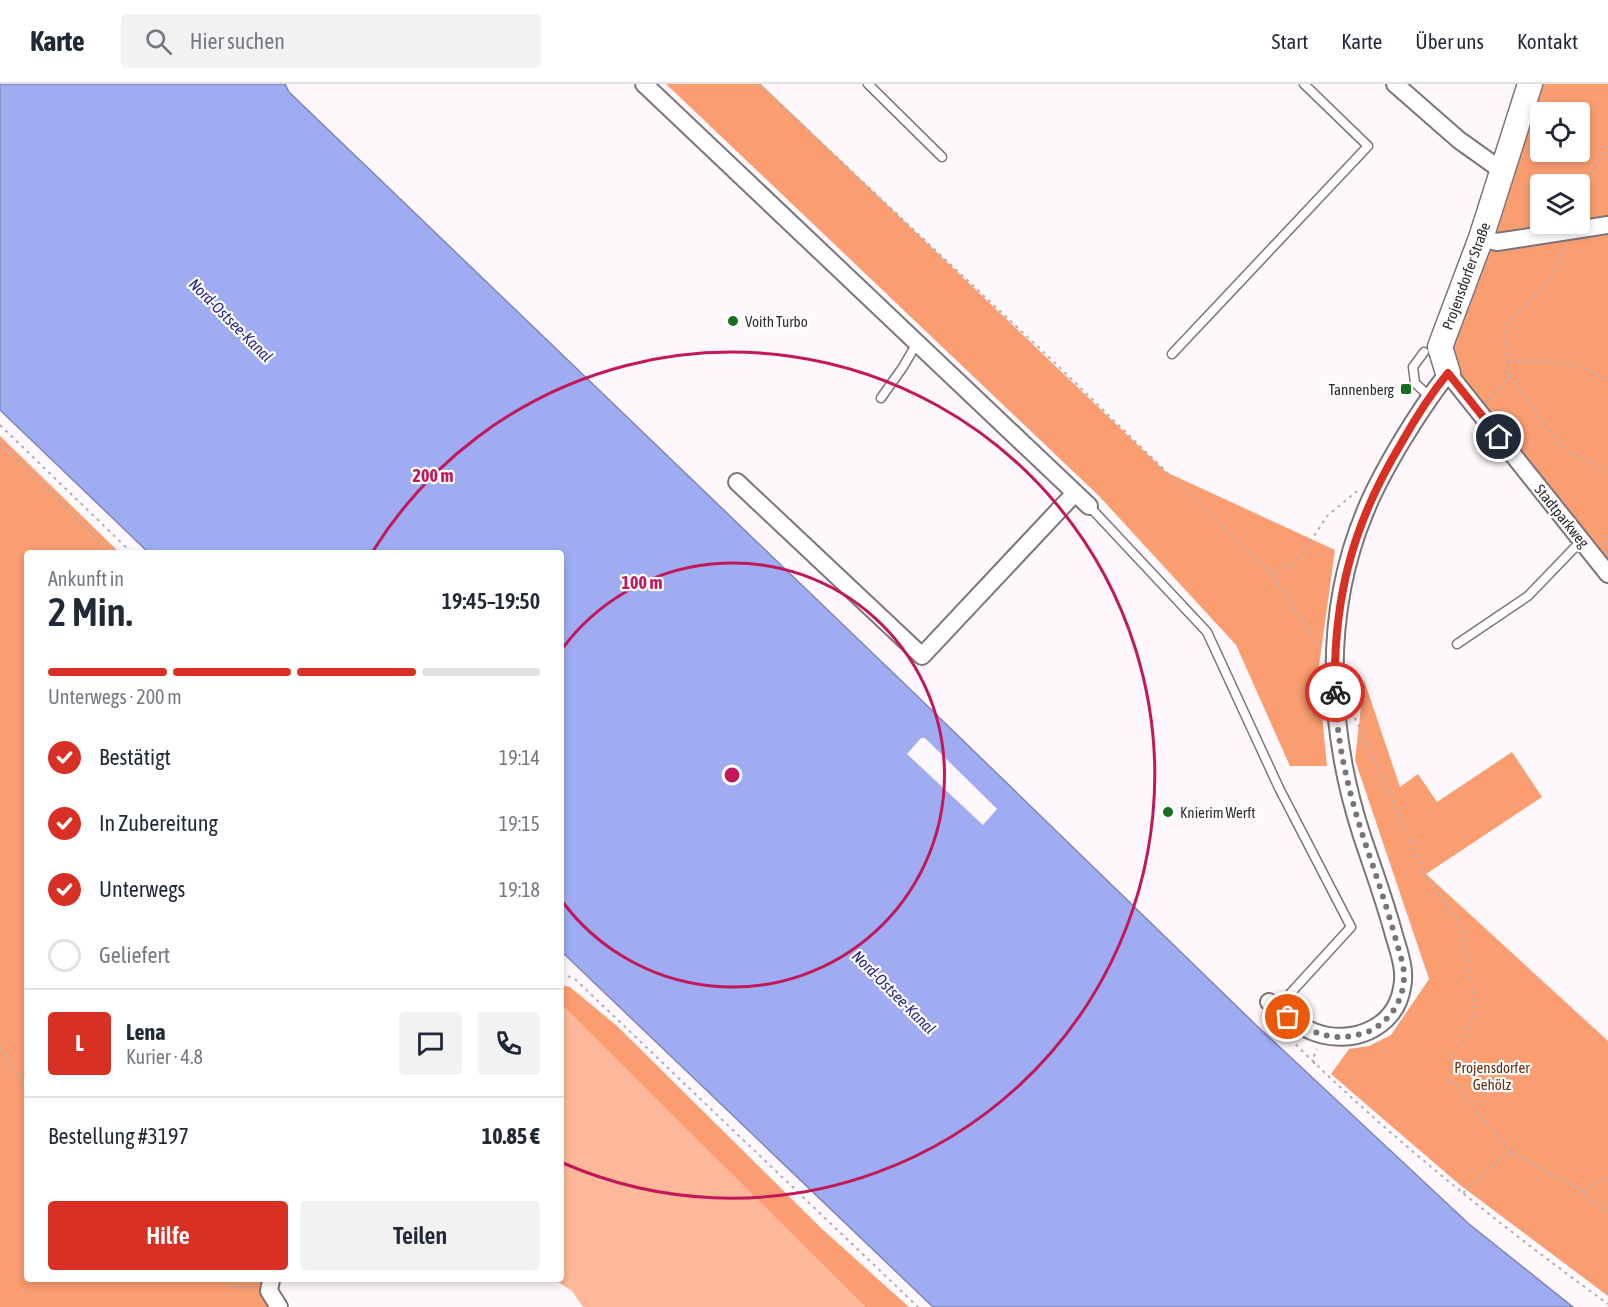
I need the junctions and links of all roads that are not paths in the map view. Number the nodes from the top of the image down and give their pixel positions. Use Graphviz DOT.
graph roads {
  1 [pos="644,84"];
  2 [pos="868,84"];
  3 [pos="1304,84"];
  4 [pos="1395,84"];
  5 [pos="1530,84"];
  6 [pos="942,157"];
  7 [pos="1501,170"];
  8 [pos="1608,225"];
  9 [pos="1481,238"];
  10 [pos="917,343"];
  11 [pos="1424,352"];
  12 [pos="1172,354"];
  13 [pos="1448,373"];
  14 [pos="1429,396"];
  15 [pos="881,398"];
  16 [pos="737,482"];
  17 [pos="1075,493"];
  18 [pos="1089,506"];
  19 [pos="1583,540"];
  20 [pos="1608,574"];
  21 [pos="1458,644"];
  22 [pos="1269,1002"];
  23 [pos="270,1285"];
  24 [pos="279,1307"];
  1 -- 10 [label="street"];
  2 -- 6 [label="lane"];
  3 -- 12 [label="lane"];
  4 -- 7 [label="street"];
  5 -- 7 [label="street, Projensdorfer Straße"];
  7 -- 9 [label="street, Projensdorfer Straße"];
  8 -- 9 [label="street"];
  9 -- 13 [label="street, Projensdorfer Straße"];
  10 -- 15 [label="lane"];
  10 -- 17 [label="street"];
  11 -- 14 [label="lane"];
  13 -- 14 [label="street"];
  13 -- 19 [label="street, Stadtparkweg"];
  14 -- 22 [label="street"];
  16 -- 17 [label="street"];
  17 -- 18 [label="street"];
  18 -- 22 [label="lane"];
  19 -- 20 [label="street, Stadtparkweg"];
  19 -- 21 [label="lane"];
  23 -- 24 [label="street"];
}
